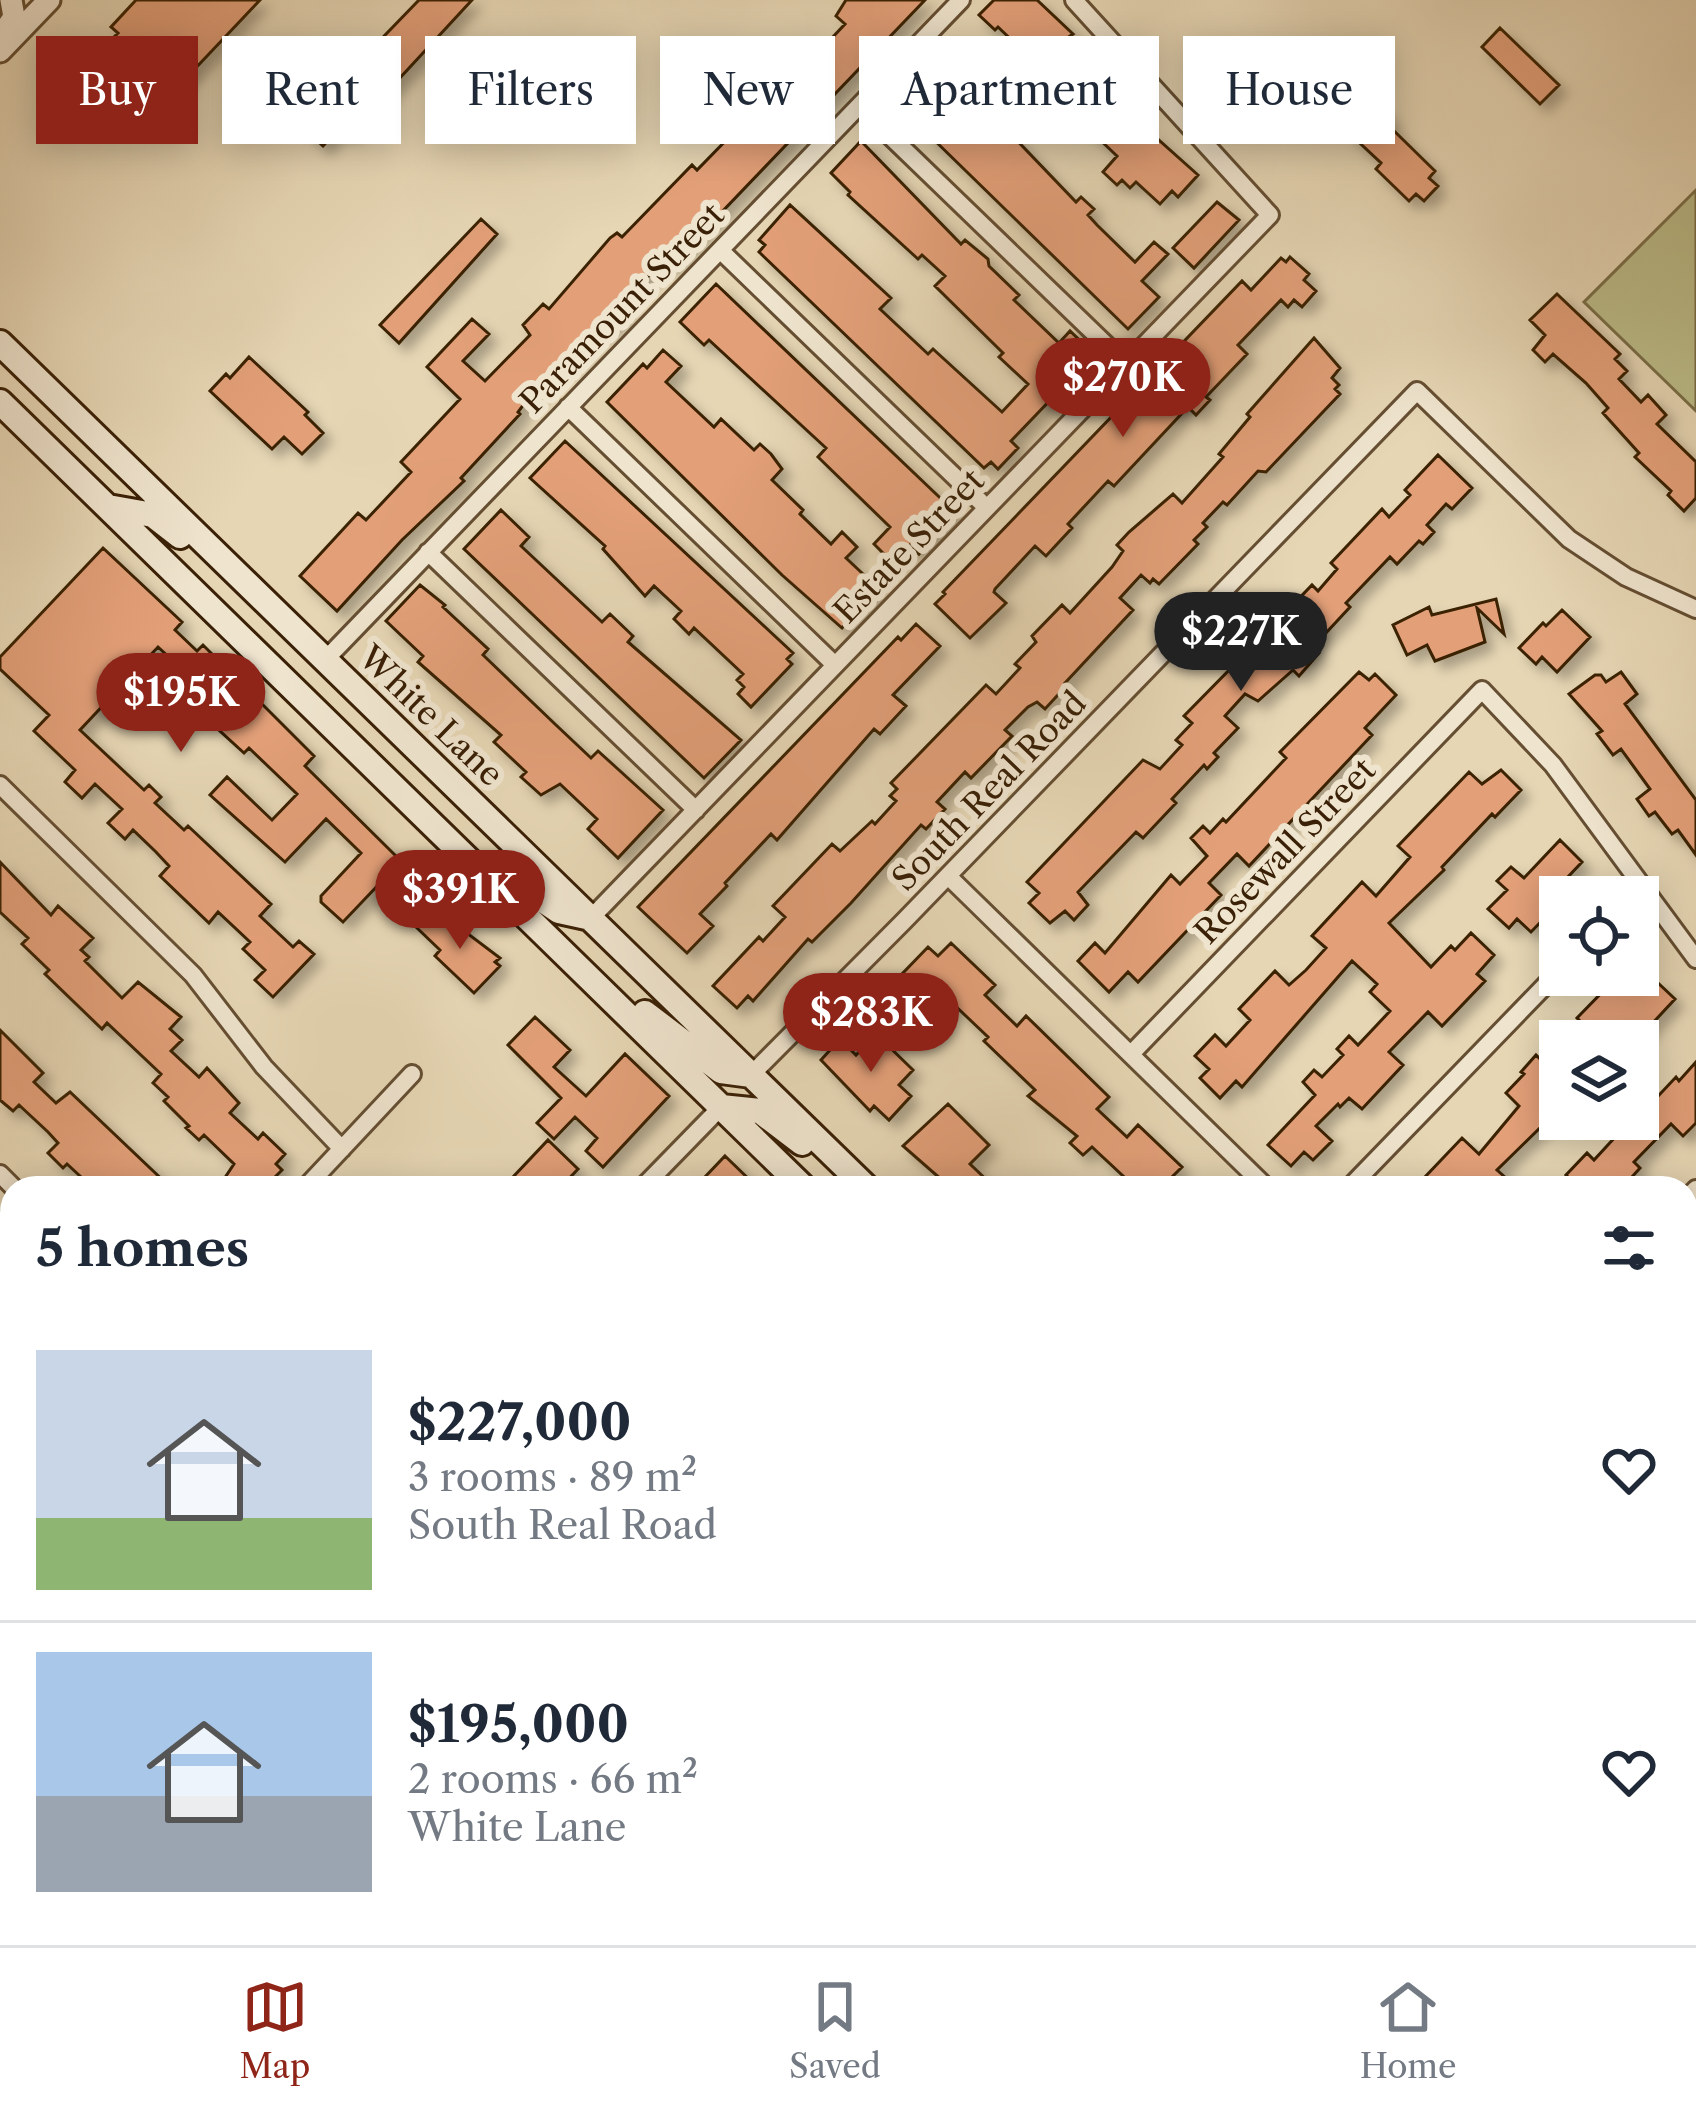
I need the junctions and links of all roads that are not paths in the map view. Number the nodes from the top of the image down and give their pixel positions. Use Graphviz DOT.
graph roads {
  1 [pos="11,0"];
  2 [pos="49,0"];
  3 [pos="961,0"];
  4 [pos="1074,0"];
  5 [pos="926,36"];
  6 [pos="0,39"];
  7 [pos="0,51"];
  8 [pos="859,106"];
  9 [pos="898,144"];
  10 [pos="720,250"];
  11 [pos="0,343"];
  12 [pos="1126,364"];
  13 [pos="0,402"];
  14 [pos="568,407"];
  15 [pos="108,507"];
  16 [pos="987,508"];
  17 [pos="428,552"];
  18 [pos="1696,609"];
  19 [pos="276,611"];
  20 [pos="326,659"];
  21 [pos="835,665"];
  22 [pos="0,785"];
  23 [pos="696,810"];
  24 [pos="445,834"];
  25 [pos="948,876"];
  26 [pos="1629,876"];
  27 [pos="1659,915"];
  28 [pos="591,918"];
  29 [pos="1696,958"];
  30 [pos="575,962"];
  31 [pos="1539,992"];
  32 [pos="1131,1054"];
  33 [pos="412,1074"];
  34 [pos="751,1075"];
  35 [pos="721,1107"];
  36 [pos="342,1149"];
  37 [pos="316,1176"];
  38 [pos="654,1176"];
  39 [pos="792,1176"];
  40 [pos="848,1176"];
  41 [pos="852,1176"];
  42 [pos="1255,1176"];
  43 [pos="1361,1176"];
  1 -- 6 [label="street"];
  2 -- 7 [label="street"];
  3 -- 5 [label="street, Paramount Street"];
  4 -- 12 [label="street, Estate Street"];
  8 -- 10 [label="street, Paramount Street"];
  9 -- 12 [label="street"];
  10 -- 14 [label="street, Paramount Street"];
  10 -- 16 [label="street"];
  11 -- 19 [label="main road, White Lane"];
  12 -- 16 [label="street, Estate Street"];
  13 -- 15 [label="main road"];
  14 -- 17 [label="street, Paramount Street"];
  14 -- 21 [label="street"];
  15 -- 19 [label="main road"];
  15 -- 24 [label="main road"];
  16 -- 21 [label="street, Estate Street"];
  17 -- 20 [label="street, Paramount Street"];
  17 -- 23 [label="street"];
  18 -- 25 [label="street, South Real Road"];
  19 -- 20 [label="main road, White Lane"];
  20 -- 28 [label="main road, White Lane"];
  21 -- 23 [label="street, Estate Street"];
  22 -- 36 [label="street"];
  23 -- 28 [label="street, Estate Street"];
  24 -- 28 [label="main road"];
  24 -- 30 [label="main road"];
  25 -- 32 [label="street"];
  25 -- 34 [label="street, South Real Road"];
  26 -- 32 [label="street, Rosewall Street"];
  27 -- 29 [label="street"];
  28 -- 34 [label="main road, White Lane"];
  30 -- 34 [label="main road"];
  30 -- 35 [label="main road"];
  31 -- 43 [label="street"];
  32 -- 42 [label="street"];
  33 -- 36 [label="street"];
  34 -- 41 [label="main road, White Lane"];
  35 -- 38 [label="street"];
  35 -- 39 [label="main road"];
  35 -- 40 [label="main road"];
  36 -- 37 [label="street"];
}
